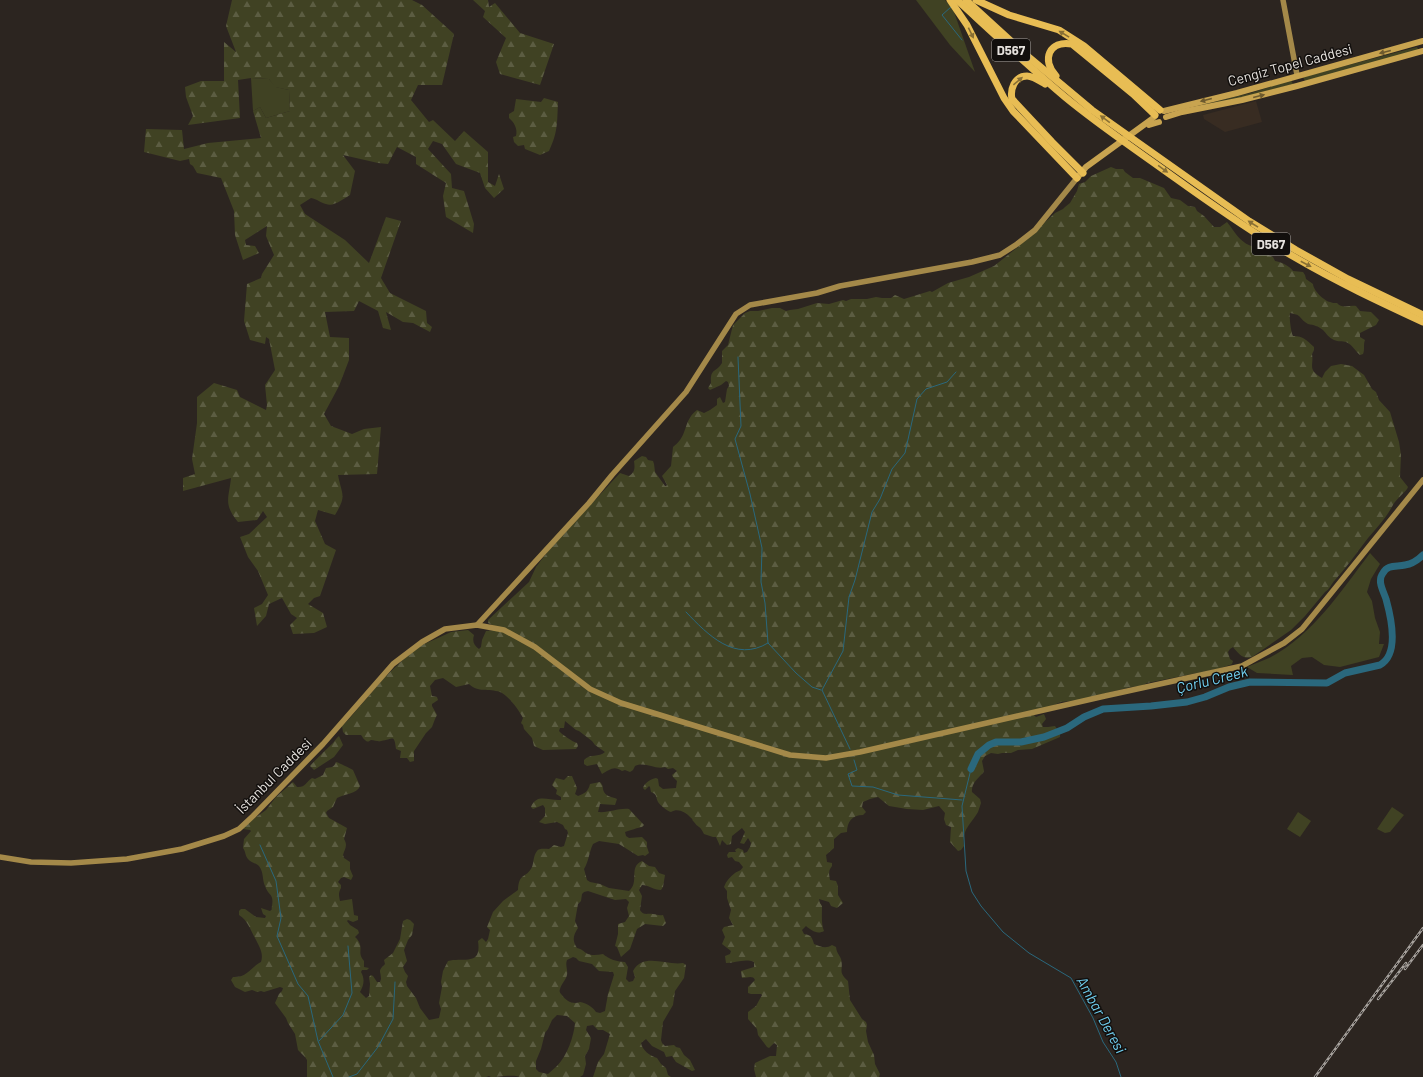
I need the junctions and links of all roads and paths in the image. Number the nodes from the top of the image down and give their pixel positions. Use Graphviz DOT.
graph roads {
  1 [pos="950,0"];
  2 [pos="957,0"];
  3 [pos="966,0"];
  4 [pos="976,0"];
  5 [pos="1283,0"];
  6 [pos="1423,41"];
  7 [pos="1423,51"];
  8 [pos="1297,75"];
  9 [pos="1300,86"];
  10 [pos="1068,95"];
  11 [pos="1160,114"];
  12 [pos="1147,124"];
  13 [pos="1083,173"];
  14 [pos="1077,178"];
  15 [pos="1423,315"];
  16 [pos="1423,322"];
  17 [pos="1423,480"];
  18 [pos="477,625"];
  19 [pos="0,856"];
  1 -- 14 [label="highway, one-way"];
  2 -- 10 [label="highway, D567"];
  3 -- 10 [label="highway, D567"];
  11 -- 4 [label="highway, one-way"];
  5 -- 8 [label="street"];
  6 -- 8 [label="main road, Cengiz Topel Caddesi, one-way"];
  7 -- 9 [label="main road"];
  8 -- 9 [label="main road"];
  8 -- 11 [label="main road, Cengiz Topel Caddesi, one-way"];
  11 -- 9 [label="main road, one-way"];
  10 -- 11 [label="highway"];
  13 -- 10 [label="highway, one-way"];
  15 -- 10 [label="highway, D567, one-way"];
  10 -- 16 [label="highway, D567, one-way"];
  11 -- 12 [label="main road"];
  11 -- 12 [label="main road"];
  12 -- 13 [label="main road"];
  13 -- 14 [label="main road"];
  14 -- 18 [label="street"];
  17 -- 18 [label="street, İstanbul Caddesi"];
  18 -- 19 [label="street, İstanbul Caddesi"];
}
